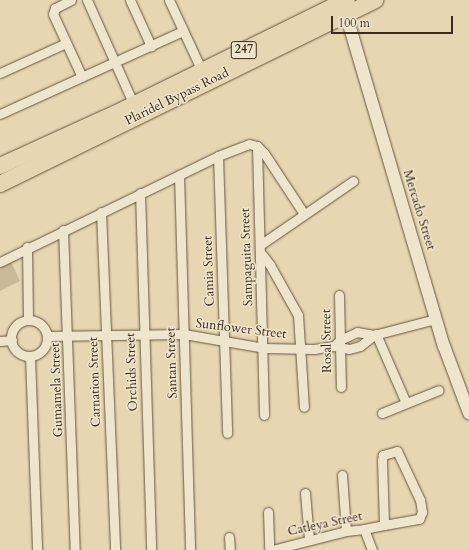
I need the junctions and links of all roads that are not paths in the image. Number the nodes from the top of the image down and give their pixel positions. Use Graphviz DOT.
graph roads {
  1 [pos="71,0"];
  2 [pos="87,0"];
  3 [pos="130,0"];
  4 [pos="169,0"];
  5 [pos="375,0"];
  6 [pos="344,4"];
  7 [pos="183,31"];
  8 [pos="66,43"];
  9 [pos="151,46"];
  10 [pos="115,62"];
  11 [pos="202,71"];
  12 [pos="0,73"];
  13 [pos="82,77"];
  14 [pos="134,105"];
  15 [pos="0,114"];
  16 [pos="257,146"];
  17 [pos="218,156"];
  18 [pos="0,166"];
  19 [pos="179,175"];
  20 [pos="353,181"];
  21 [pos="0,184"];
  22 [pos="140,193"];
  23 [pos="101,212"];
  24 [pos="304,214"];
  25 [pos="63,230"];
  26 [pos="27,248"];
  27 [pos="260,249"];
  28 [pos="0,262"];
  29 [pos="339,296"];
  30 [pos="436,319"];
  31 [pos="28,320"];
  32 [pos="184,334"];
  33 [pos="375,334"];
  34 [pos="106,335"];
  35 [pos="47,336"];
  36 [pos="68,336"];
  37 [pos="143,336"];
  38 [pos="12,340"];
  39 [pos="0,341"];
  40 [pos="224,342"];
  41 [pos="338,345"];
  42 [pos="264,348"];
  43 [pos="300,348"];
  44 [pos="30,356"];
  45 [pos="341,387"];
  46 [pos="439,390"];
  47 [pos="406,403"];
  48 [pos="304,407"];
  49 [pos="382,413"];
  50 [pos="264,414"];
  51 [pos="469,414"];
  52 [pos="227,433"];
  53 [pos="342,475"];
  54 [pos="305,493"];
  55 [pos="268,512"];
  56 [pos="384,525"];
  57 [pos="364,528"];
  58 [pos="346,531"];
  59 [pos="229,537"];
  60 [pos="309,540"];
  61 [pos="37,550"];
  62 [pos="75,550"];
  63 [pos="115,550"];
  64 [pos="151,550"];
  65 [pos="190,550"];
  66 [pos="230,550"];
  67 [pos="271,550"];
  68 [pos="372,550"];
  1 -- 8 [label="street"];
  2 -- 10 [label="street"];
  3 -- 9 [label="street"];
  4 -- 7 [label="street"];
  5 -- 6 [label="highway, Plaridel Bypass Road / 247"];
  6 -- 11 [label="highway, Plaridel Bypass Road / 247"];
  6 -- 21 [label="highway, Plaridel Bypass Road / 247"];
  6 -- 30 [label="street, Mercado Street"];
  7 -- 9 [label="street"];
  7 -- 11 [label="street"];
  8 -- 12 [label="street"];
  8 -- 13 [label="street"];
  9 -- 10 [label="street"];
  10 -- 13 [label="street"];
  10 -- 14 [label="street"];
  11 -- 14 [label="highway, Plaridel Bypass Road / 247"];
  13 -- 15 [label="street"];
  14 -- 18 [label="highway, Plaridel Bypass Road / 247"];
  16 -- 17 [label="street"];
  16 -- 24 [label="street"];
  16 -- 27 [label="street, Sampaguita Street"];
  17 -- 19 [label="street"];
  17 -- 40 [label="street, Camia Street"];
  19 -- 22 [label="street"];
  19 -- 32 [label="street, Santan Street"];
  20 -- 24 [label="street"];
  22 -- 23 [label="street"];
  22 -- 37 [label="street, Orchids Street"];
  23 -- 25 [label="street"];
  23 -- 34 [label="street, Carnation Street"];
  24 -- 27 [label="street"];
  25 -- 26 [label="street"];
  25 -- 36 [label="street, Gumamela Street"];
  26 -- 28 [label="street"];
  26 -- 31 [label="street"];
  27 -- 42 [label="street, Sampaguita Street"];
  27 -- 43 [label="street"];
  29 -- 41 [label="street, Rosal Street"];
  30 -- 33 [label="street, Sunflower Street"];
  30 -- 51 [label="street, Mercado Street"];
  31 -- 35 [label="street"];
  31 -- 38 [label="street"];
  32 -- 37 [label="street, Sunflower Street"];
  32 -- 40 [label="street, Sunflower Street"];
  32 -- 65 [label="street, Santan Street"];
  33 -- 41 [label="street, Sunflower Street"];
  33 -- 41 [label="street, Sunflower Street"];
  33 -- 47 [label="street"];
  34 -- 36 [label="street, Sunflower Street"];
  34 -- 37 [label="street, Sunflower Street"];
  34 -- 63 [label="street, Carnation Street"];
  35 -- 36 [label="street, Sunflower Street"];
  35 -- 44 [label="street"];
  36 -- 62 [label="street, Gumamela Street"];
  37 -- 64 [label="street, Orchids Street"];
  38 -- 39 [label="street"];
  38 -- 44 [label="street"];
  40 -- 42 [label="street, Sunflower Street"];
  40 -- 52 [label="street, Camia Street"];
  41 -- 43 [label="street, Sunflower Street"];
  41 -- 45 [label="street, Rosal Street"];
  42 -- 43 [label="street, Sunflower Street"];
  42 -- 50 [label="street, Sampaguita Street"];
  43 -- 48 [label="street"];
  44 -- 61 [label="street"];
  46 -- 47 [label="street"];
  47 -- 49 [label="street"];
  53 -- 58 [label="street"];
  54 -- 60 [label="street"];
  55 -- 67 [label="street"];
  56 -- 56 [label="street, Catleya Street"];
  56 -- 57 [label="street, Catleya Street"];
  57 -- 58 [label="street, Catleya Street"];
  57 -- 68 [label="street"];
  58 -- 60 [label="street, Catleya Street"];
  59 -- 66 [label="street"];
  60 -- 67 [label="street, Catleya Street"];
}
